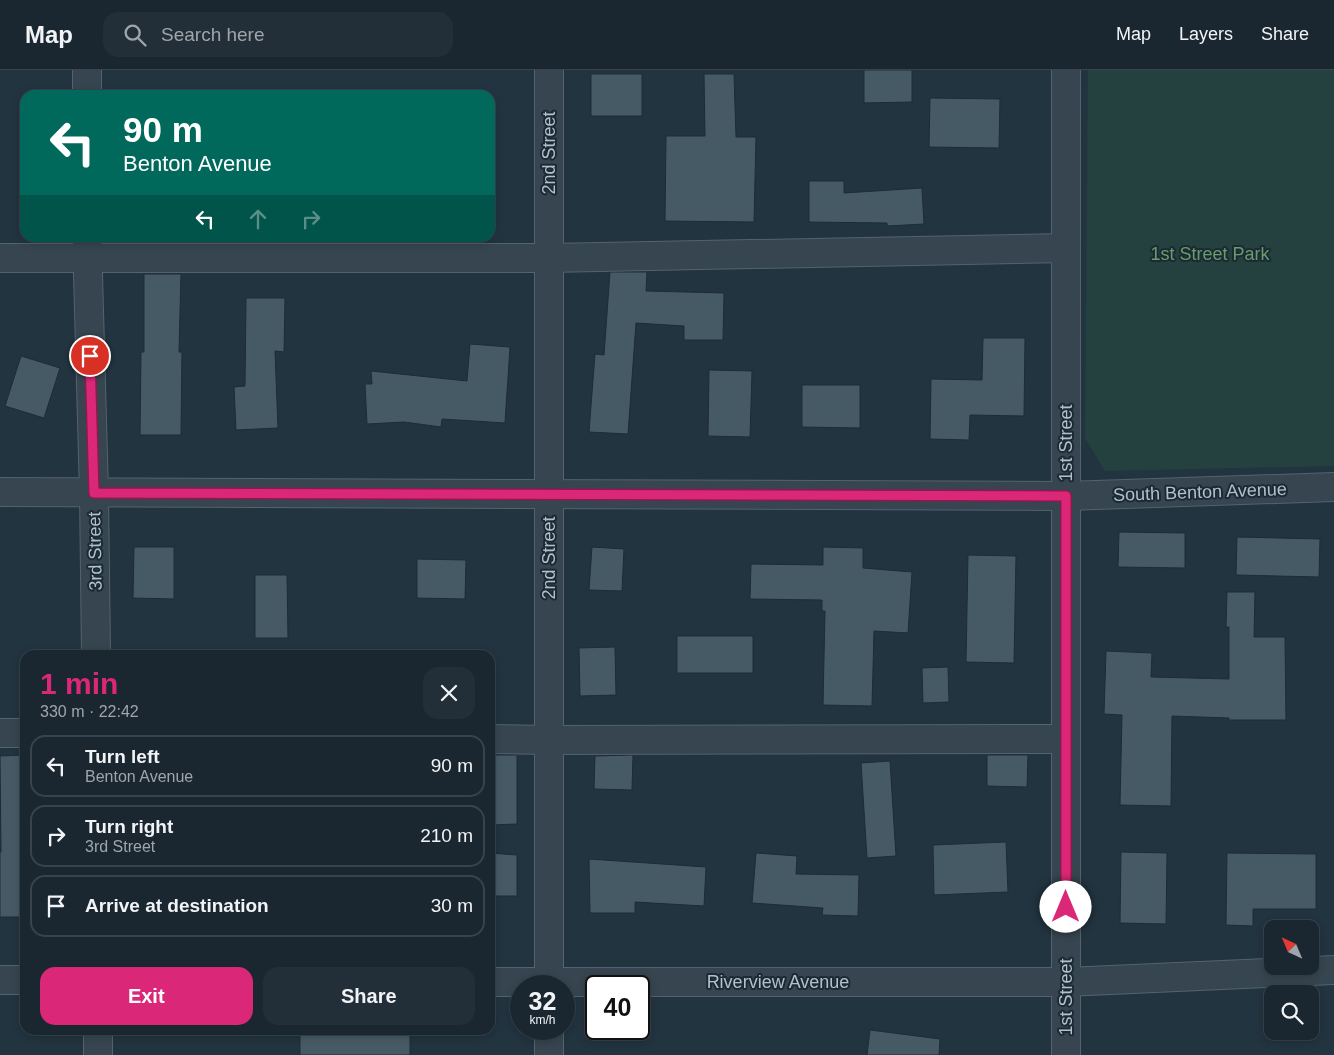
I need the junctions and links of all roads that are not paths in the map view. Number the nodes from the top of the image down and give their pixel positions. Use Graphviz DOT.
graph roads {
  1 [pos="87,70"];
  2 [pos="549,70"];
  3 [pos="1066,70"];
  4 [pos="87,90"];
  5 [pos="87,248"];
  6 [pos="1066,248"];
  7 [pos="0,258"];
  8 [pos="549,258"];
  9 [pos="1334,487"];
  10 [pos="0,492"];
  11 [pos="94,493"];
  12 [pos="549,494"];
  13 [pos="1066,496"];
  14 [pos="96,650"];
  15 [pos="0,733"];
  16 [pos="20,733"];
  17 [pos="495,739"];
  18 [pos="1066,739"];
  19 [pos="549,740"];
  20 [pos="1334,970"];
  21 [pos="549,975"];
  22 [pos="0,980"];
  23 [pos="20,980"];
  24 [pos="495,982"];
  25 [pos="1066,982"];
  26 [pos="510,983"];
  27 [pos="575,984"];
  28 [pos="98,1035"];
  29 [pos="549,1040"];
  30 [pos="98,1055"];
  31 [pos="549,1055"];
  32 [pos="1066,1055"];
  1 -- 4 [label="street"];
  2 -- 8 [label="street, 2nd Street"];
  3 -- 6 [label="street, 1st Street"];
  5 -- 7 [label="street"];
  5 -- 8 [label="street"];
  5 -- 11 [label="street, 3rd Street"];
  6 -- 8 [label="street"];
  6 -- 13 [label="street, 1st Street"];
  8 -- 12 [label="street, 2nd Street"];
  9 -- 13 [label="street, South Benton Avenue"];
  10 -- 11 [label="street, South Benton Avenue"];
  11 -- 12 [label="street, South Benton Avenue"];
  11 -- 14 [label="street, 3rd Street"];
  12 -- 13 [label="street, South Benton Avenue"];
  12 -- 19 [label="street, 2nd Street"];
  13 -- 18 [label="street, 1st Street"];
  15 -- 16 [label="street"];
  17 -- 19 [label="street"];
  18 -- 19 [label="street"];
  18 -- 25 [label="street, 1st Street"];
  19 -- 21 [label="street, 2nd Street"];
  20 -- 25 [label="street, Riverview Avenue"];
  22 -- 23 [label="street"];
  24 -- 26 [label="street, Riverview Avenue"];
  25 -- 27 [label="street, Riverview Avenue"];
  25 -- 32 [label="street, 1st Street"];
  28 -- 30 [label="street"];
  29 -- 31 [label="street"];
}
